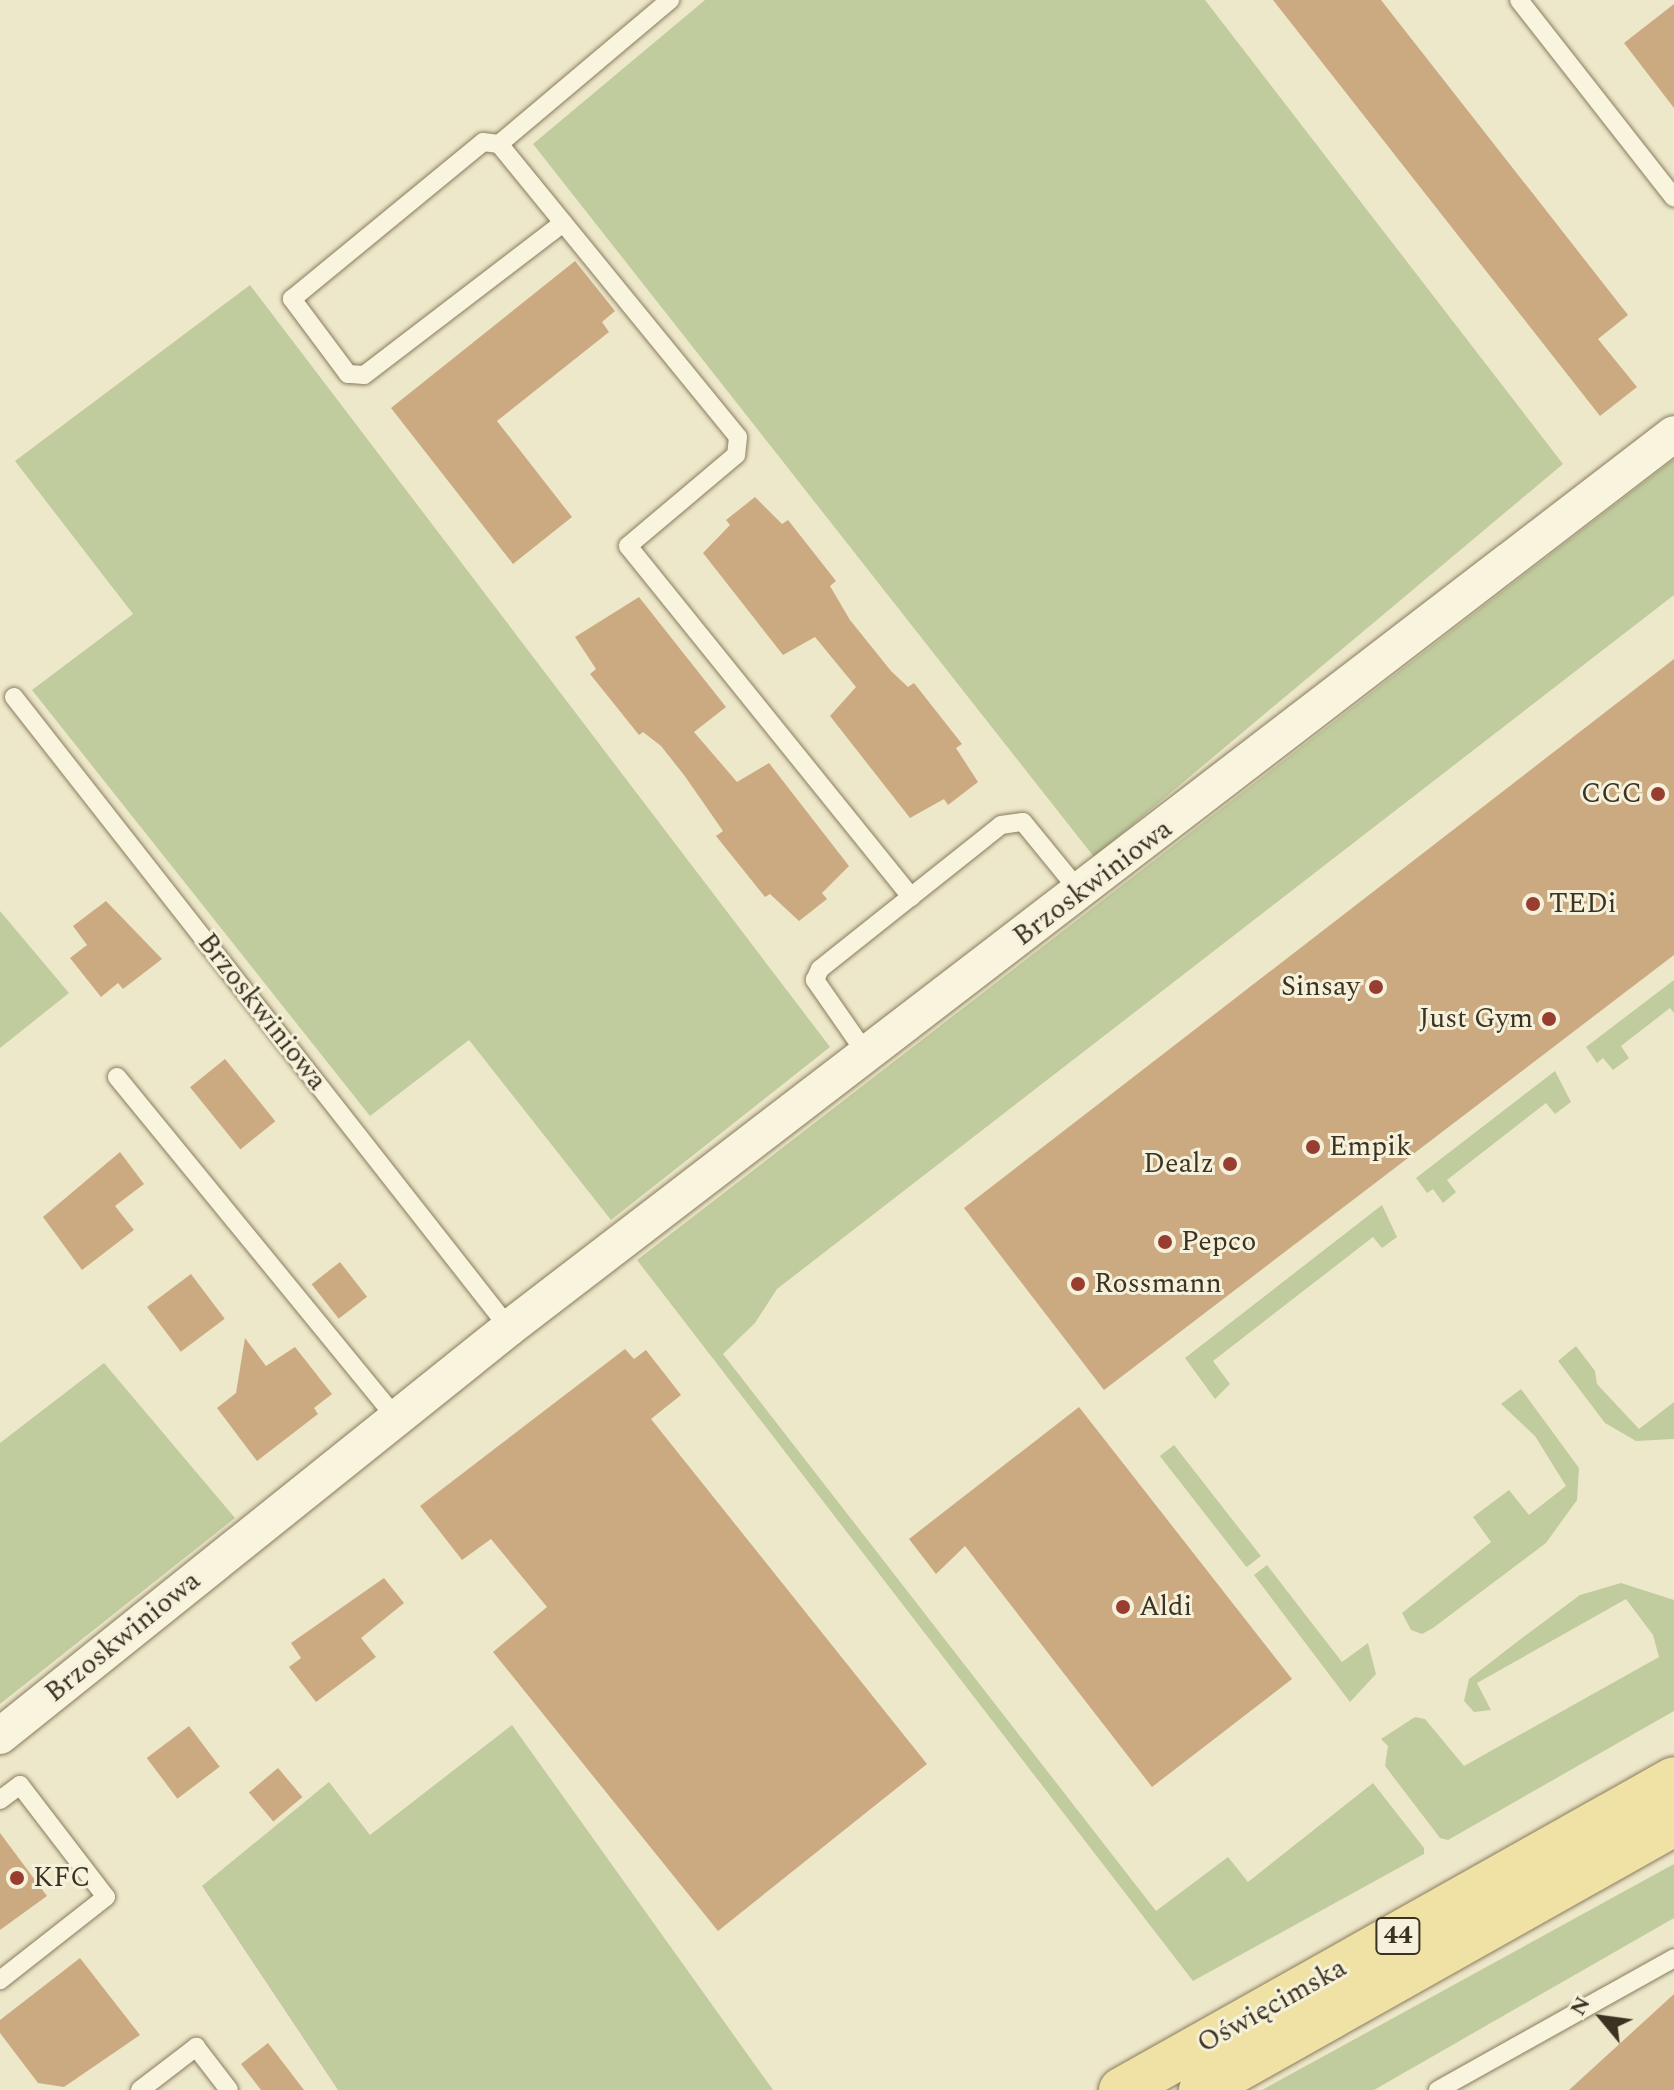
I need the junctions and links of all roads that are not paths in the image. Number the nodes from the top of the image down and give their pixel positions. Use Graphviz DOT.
graph roads {
  1 [pos="670,0"];
  2 [pos="1519,0"];
  3 [pos="499,144"];
  4 [pos="1674,198"];
  5 [pos="563,223"];
  6 [pos="1674,434"];
  7 [pos="14,697"];
  8 [pos="1081,893"];
  9 [pos="911,897"];
  10 [pos="865,1052"];
  11 [pos="117,1077"];
  12 [pos="509,1328"];
  13 [pos="397,1419"];
  14 [pos="0,1736"];
  15 [pos="1674,1779"];
  16 [pos="0,1800"];
  17 [pos="1674,1824"];
  18 [pos="1674,1958"];
  19 [pos="0,1980"];
  20 [pos="140,2090"];
  21 [pos="229,2090"];
  22 [pos="1121,2090"];
  23 [pos="1201,2090"];
  24 [pos="1438,2090"];
  1 -- 3 [label="lane"];
  2 -- 4 [label="lane"];
  3 -- 5 [label="lane"];
  3 -- 5 [label="lane"];
  5 -- 9 [label="lane"];
  6 -- 8 [label="street, Brzoskwiniowa"];
  7 -- 12 [label="lane, Brzoskwiniowa"];
  8 -- 9 [label="lane"];
  8 -- 10 [label="street, Brzoskwiniowa"];
  9 -- 10 [label="lane"];
  10 -- 12 [label="street, Brzoskwiniowa"];
  11 -- 13 [label="lane"];
  12 -- 13 [label="street, Brzoskwiniowa"];
  13 -- 14 [label="street, Brzoskwiniowa"];
  15 -- 22 [label="main road, Oświęcimska / 44"];
  16 -- 19 [label="lane"];
  17 -- 23 [label="main road, Oświęcimska / 44"];
  18 -- 24 [label="lane"];
  20 -- 21 [label="lane"];
}
